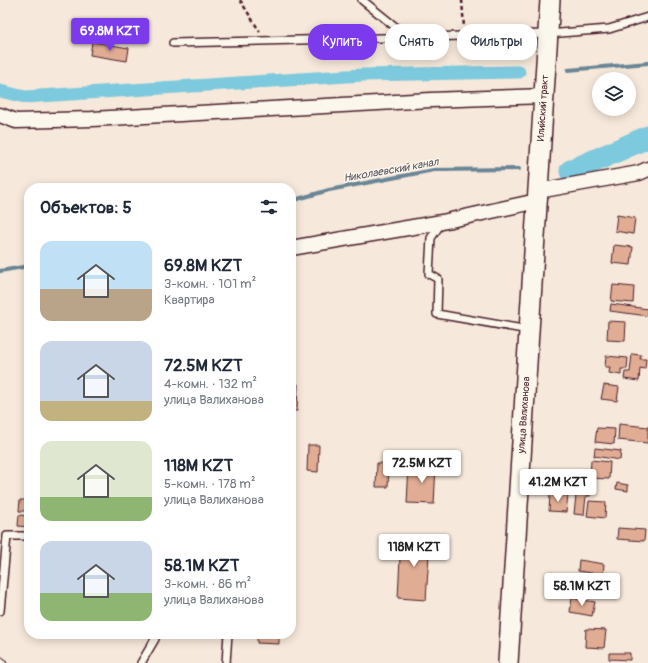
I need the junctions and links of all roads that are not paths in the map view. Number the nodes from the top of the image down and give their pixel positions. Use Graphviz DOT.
graph roads {
  1 [pos="362,0"];
  2 [pos="550,0"];
  3 [pos="648,17"];
  4 [pos="392,24"];
  5 [pos="548,34"];
  6 [pos="449,36"];
  7 [pos="385,38"];
  8 [pos="173,43"];
  9 [pos="544,96"];
  10 [pos="0,115"];
  11 [pos="648,169"];
  12 [pos="538,196"];
  13 [pos="442,222"];
  14 [pos="296,247"];
  15 [pos="529,330"];
  16 [pos="24,536"];
  17 [pos="0,611"];
  18 [pos="155,639"];
  19 [pos="228,639"];
  20 [pos="141,663"];
  21 [pos="226,663"];
  22 [pos="508,663"];
  1 -- 4 [label="lane"];
  2 -- 5 [label="main road, Илийский тракт"];
  3 -- 5 [label="lane"];
  5 -- 6 [label="lane"];
  5 -- 9 [label="main road, Илийский тракт"];
  7 -- 8 [label="lane"];
  9 -- 10 [label="street"];
  9 -- 12 [label="main road, Илийский тракт"];
  11 -- 12 [label="street"];
  12 -- 13 [label="street"];
  12 -- 15 [label="main road, улица Валиханова"];
  13 -- 14 [label="street"];
  13 -- 15 [label="lane"];
  15 -- 22 [label="main road, улица Валиханова"];
  16 -- 17 [label="lane"];
  18 -- 20 [label="lane"];
  19 -- 21 [label="lane"];
}
